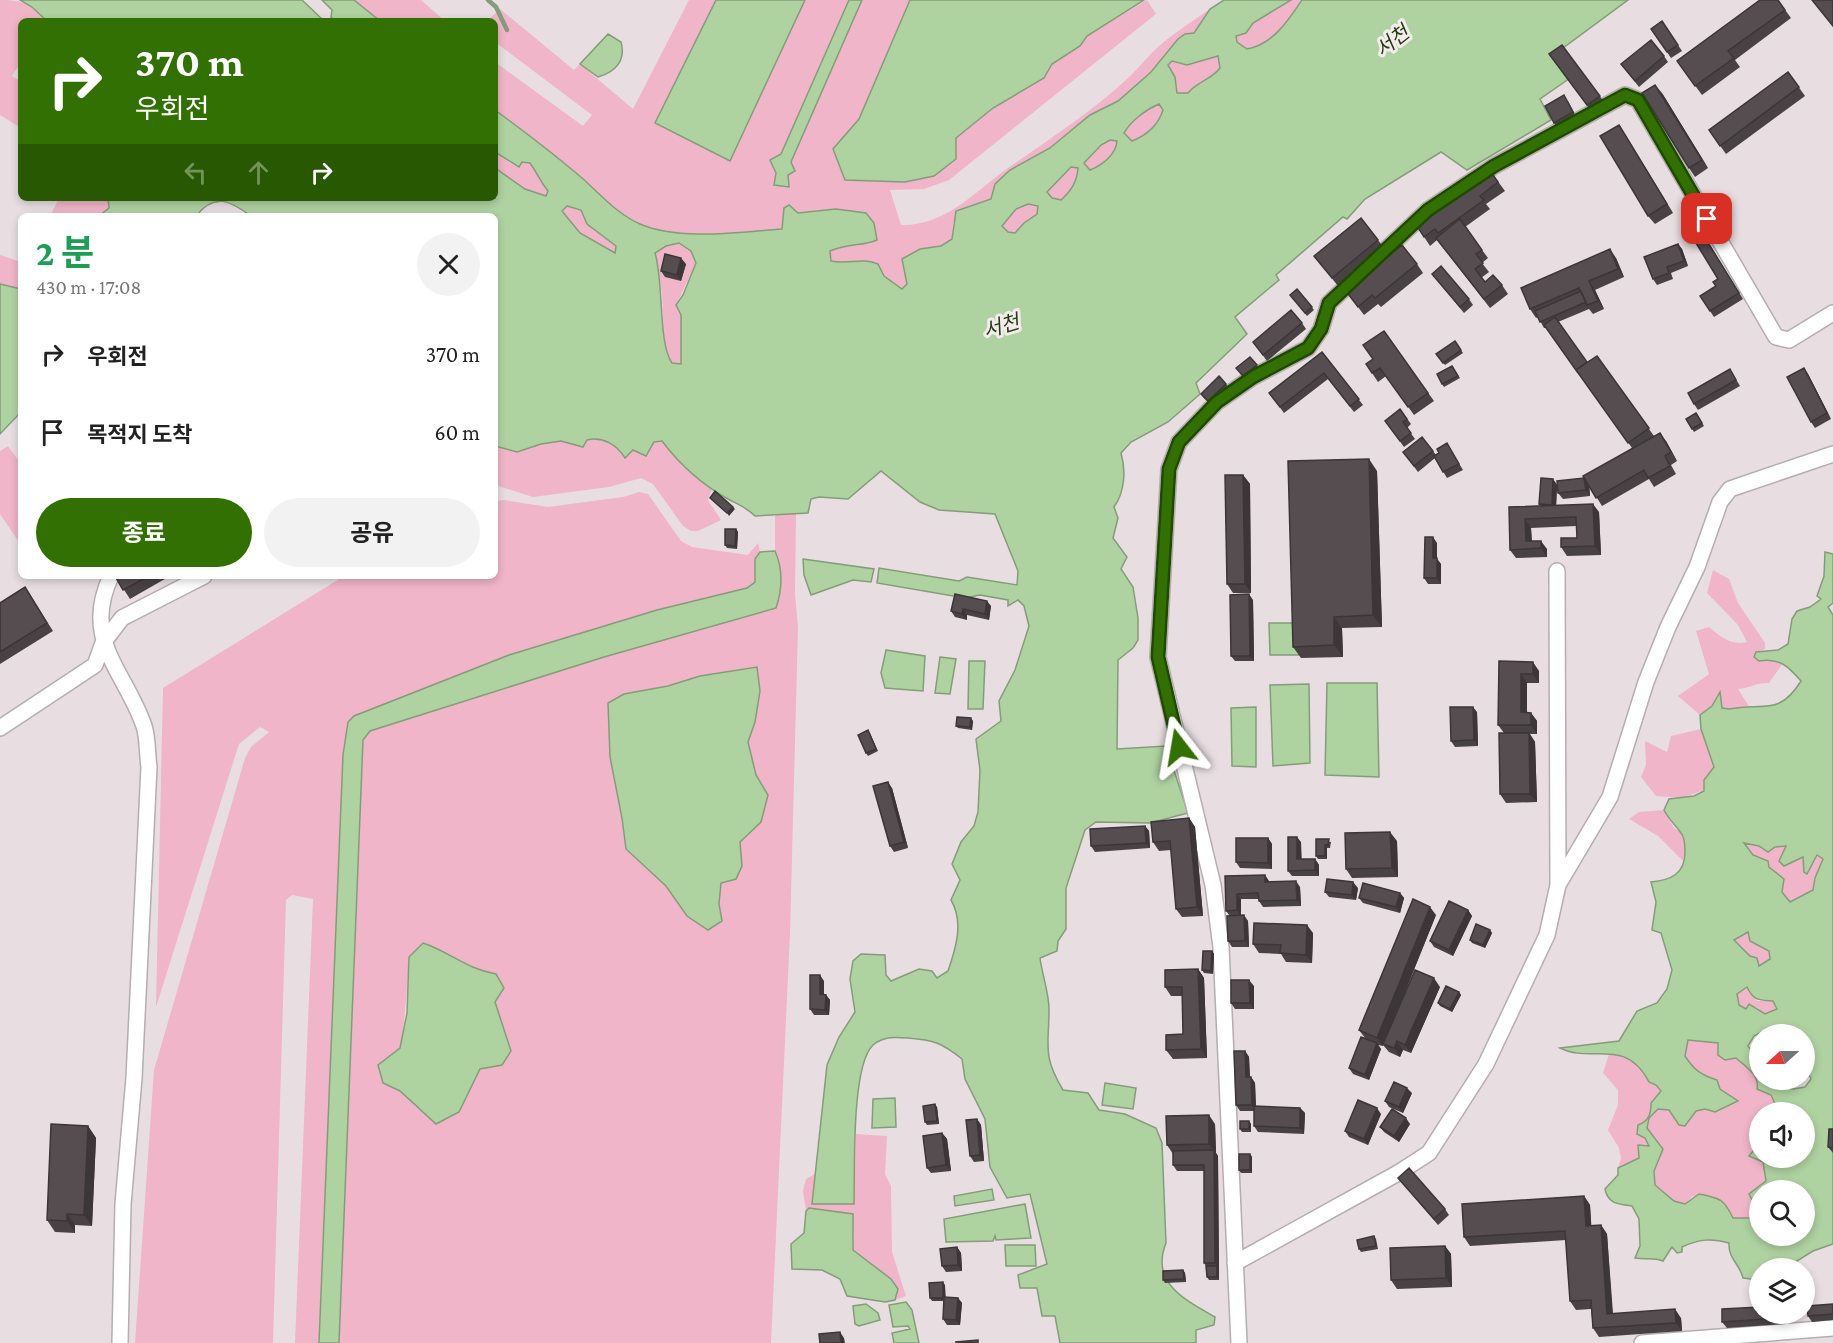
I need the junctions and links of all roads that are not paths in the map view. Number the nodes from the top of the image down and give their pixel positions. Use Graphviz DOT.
graph roads {
  1 [pos="1833,312"];
  2 [pos="1833,454"];
  3 [pos="1557,571"];
  4 [pos="110,579"];
  5 [pos="198,579"];
  6 [pos="103,643"];
  7 [pos="0,728"];
  8 [pos="1558,885"];
  9 [pos="1235,1263"];
  10 [pos="1833,1328"];
  11 [pos="120,1343"];
  12 [pos="1239,1343"];
  13 [pos="1642,1343"];
  1 -- 9 [label="street"];
  2 -- 8 [label="street"];
  3 -- 8 [label="street"];
  4 -- 6 [label="street"];
  5 -- 6 [label="street"];
  6 -- 7 [label="street"];
  6 -- 11 [label="street"];
  8 -- 9 [label="street"];
  9 -- 12 [label="street"];
  10 -- 13 [label="street"];
}
